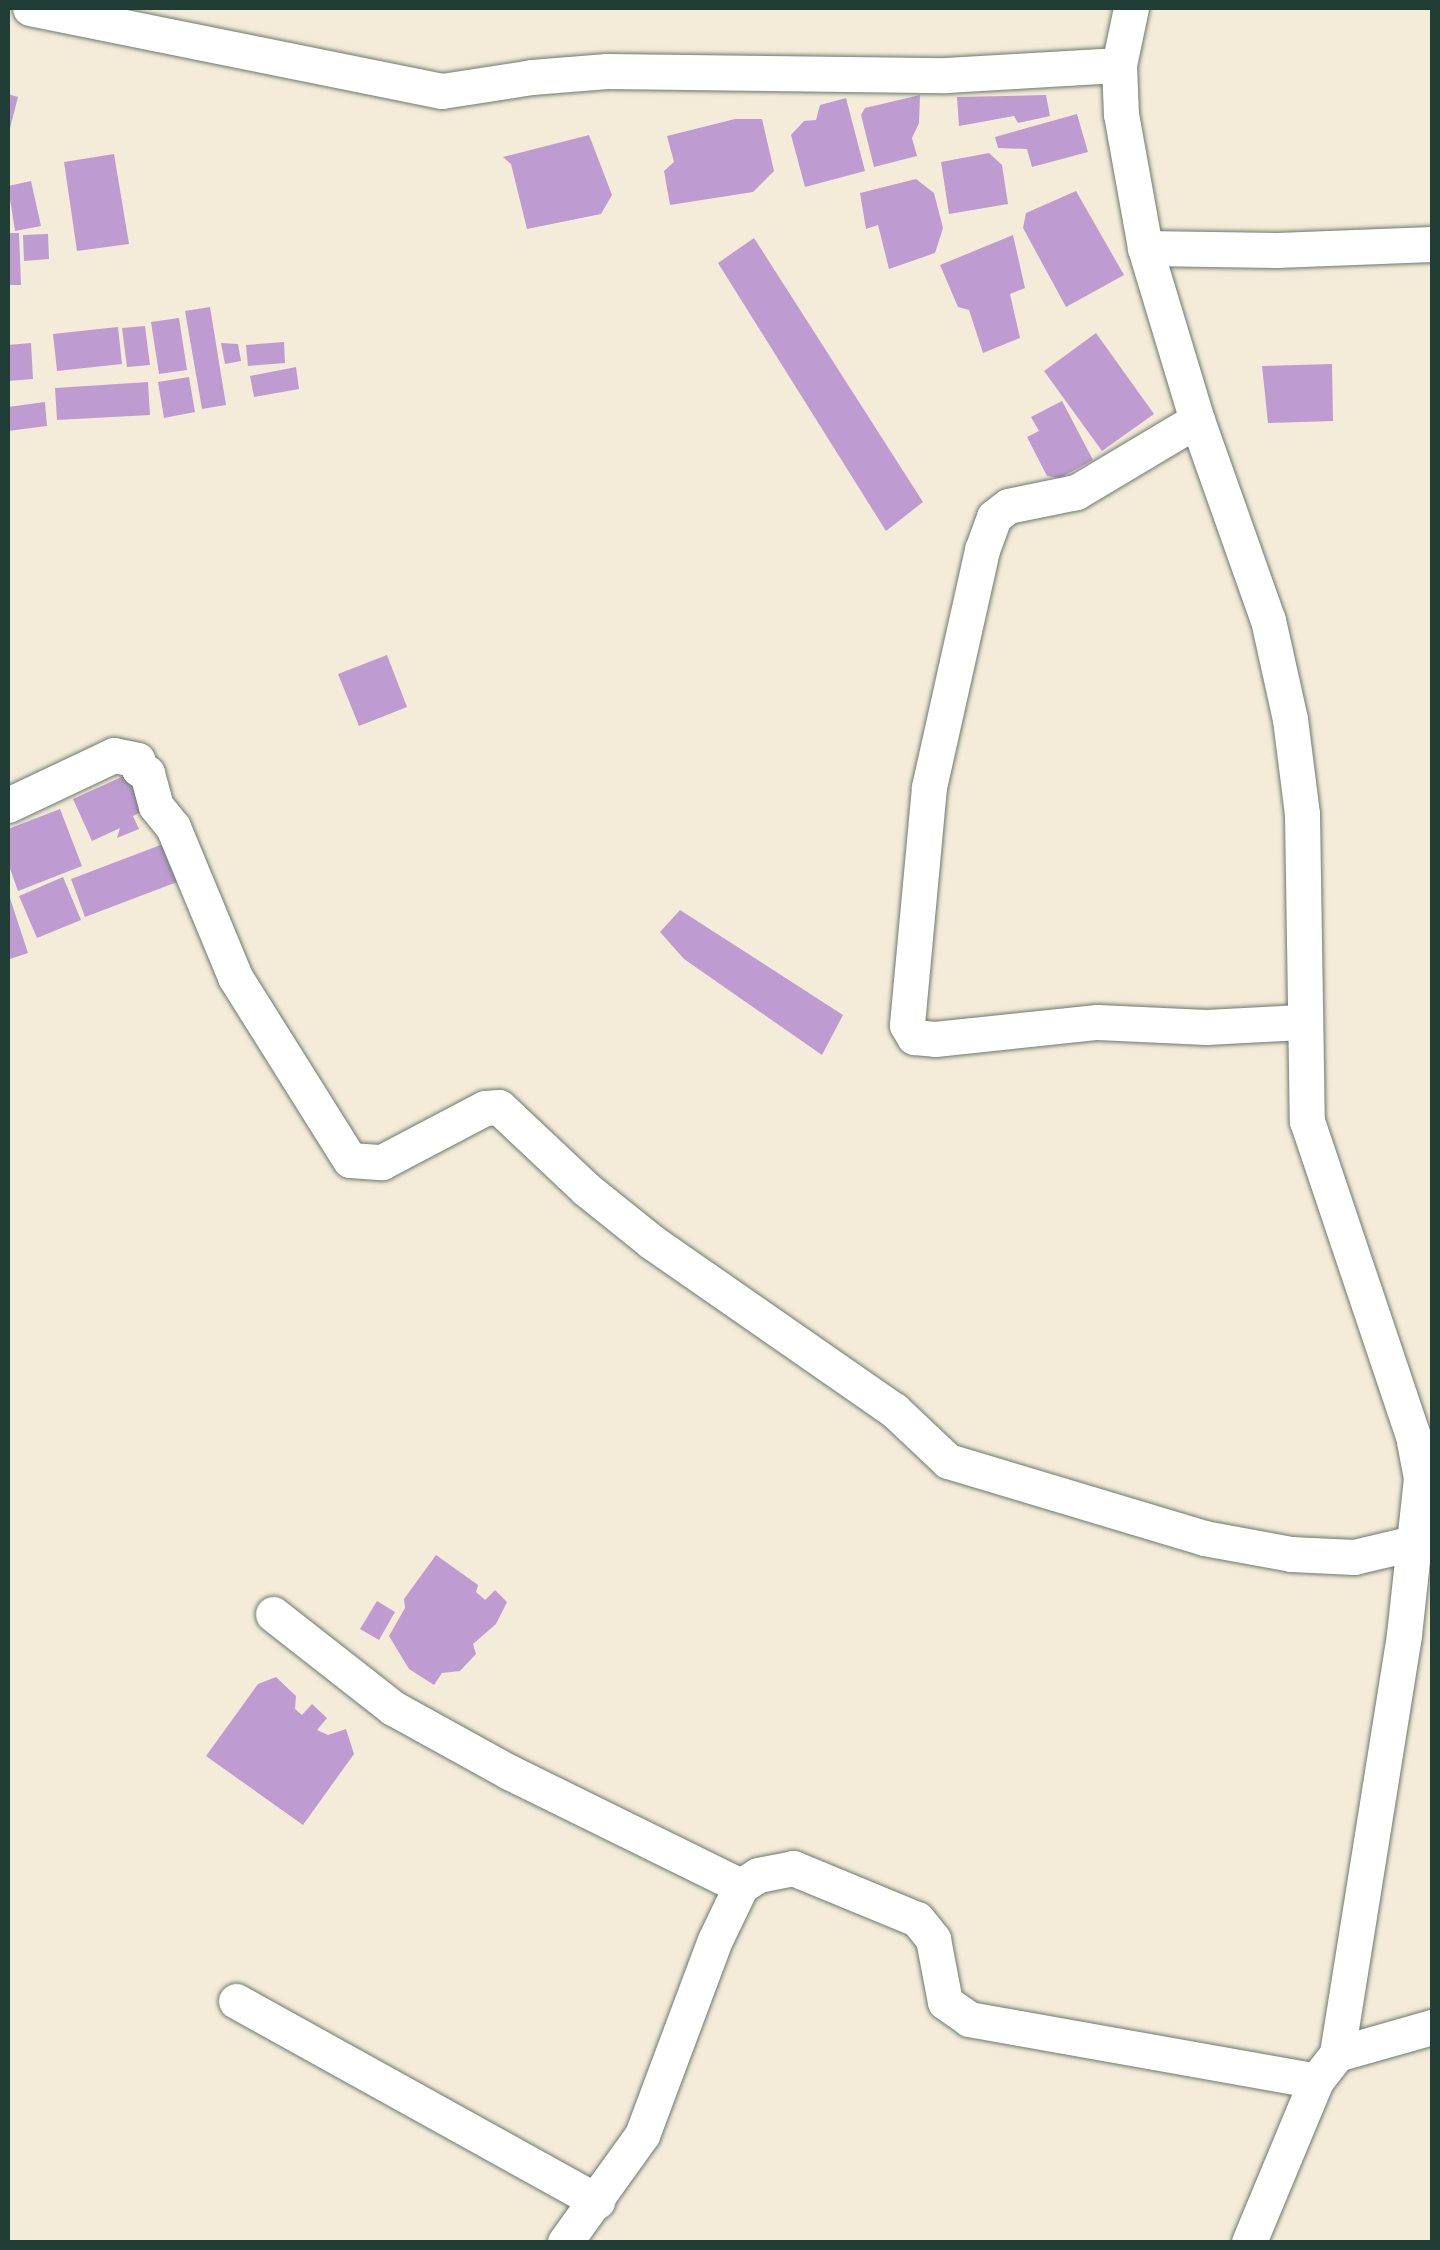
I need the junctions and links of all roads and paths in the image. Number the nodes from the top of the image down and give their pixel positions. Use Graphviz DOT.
graph roads {
  1 [pos="30,8"];
  2 [pos="1131,8"];
  3 [pos="1119,65"];
  4 [pos="1432,244"];
  5 [pos="1144,248"];
  6 [pos="1197,420"];
  7 [pos="8,804"];
  8 [pos="1302,1022"];
  9 [pos="1417,1542"];
  10 [pos="272,1614"];
  11 [pos="740,1886"];
  12 [pos="236,2001"];
  13 [pos="1432,2027"];
  14 [pos="1327,2068"];
  15 [pos="596,2201"];
  16 [pos="565,2242"];
  17 [pos="1249,2242"];
  1 -- 3 [label="street"];
  2 -- 3 [label="street"];
  3 -- 5 [label="street"];
  4 -- 5 [label="street"];
  5 -- 6 [label="street"];
  6 -- 8 [label="street"];
  6 -- 8 [label="street"];
  7 -- 9 [label="street"];
  8 -- 9 [label="street"];
  9 -- 14 [label="street"];
  10 -- 11 [label="street"];
  11 -- 14 [label="street"];
  11 -- 15 [label="street"];
  12 -- 15 [label="street"];
  13 -- 14 [label="street"];
  14 -- 17 [label="street"];
  15 -- 16 [label="street"];
}
